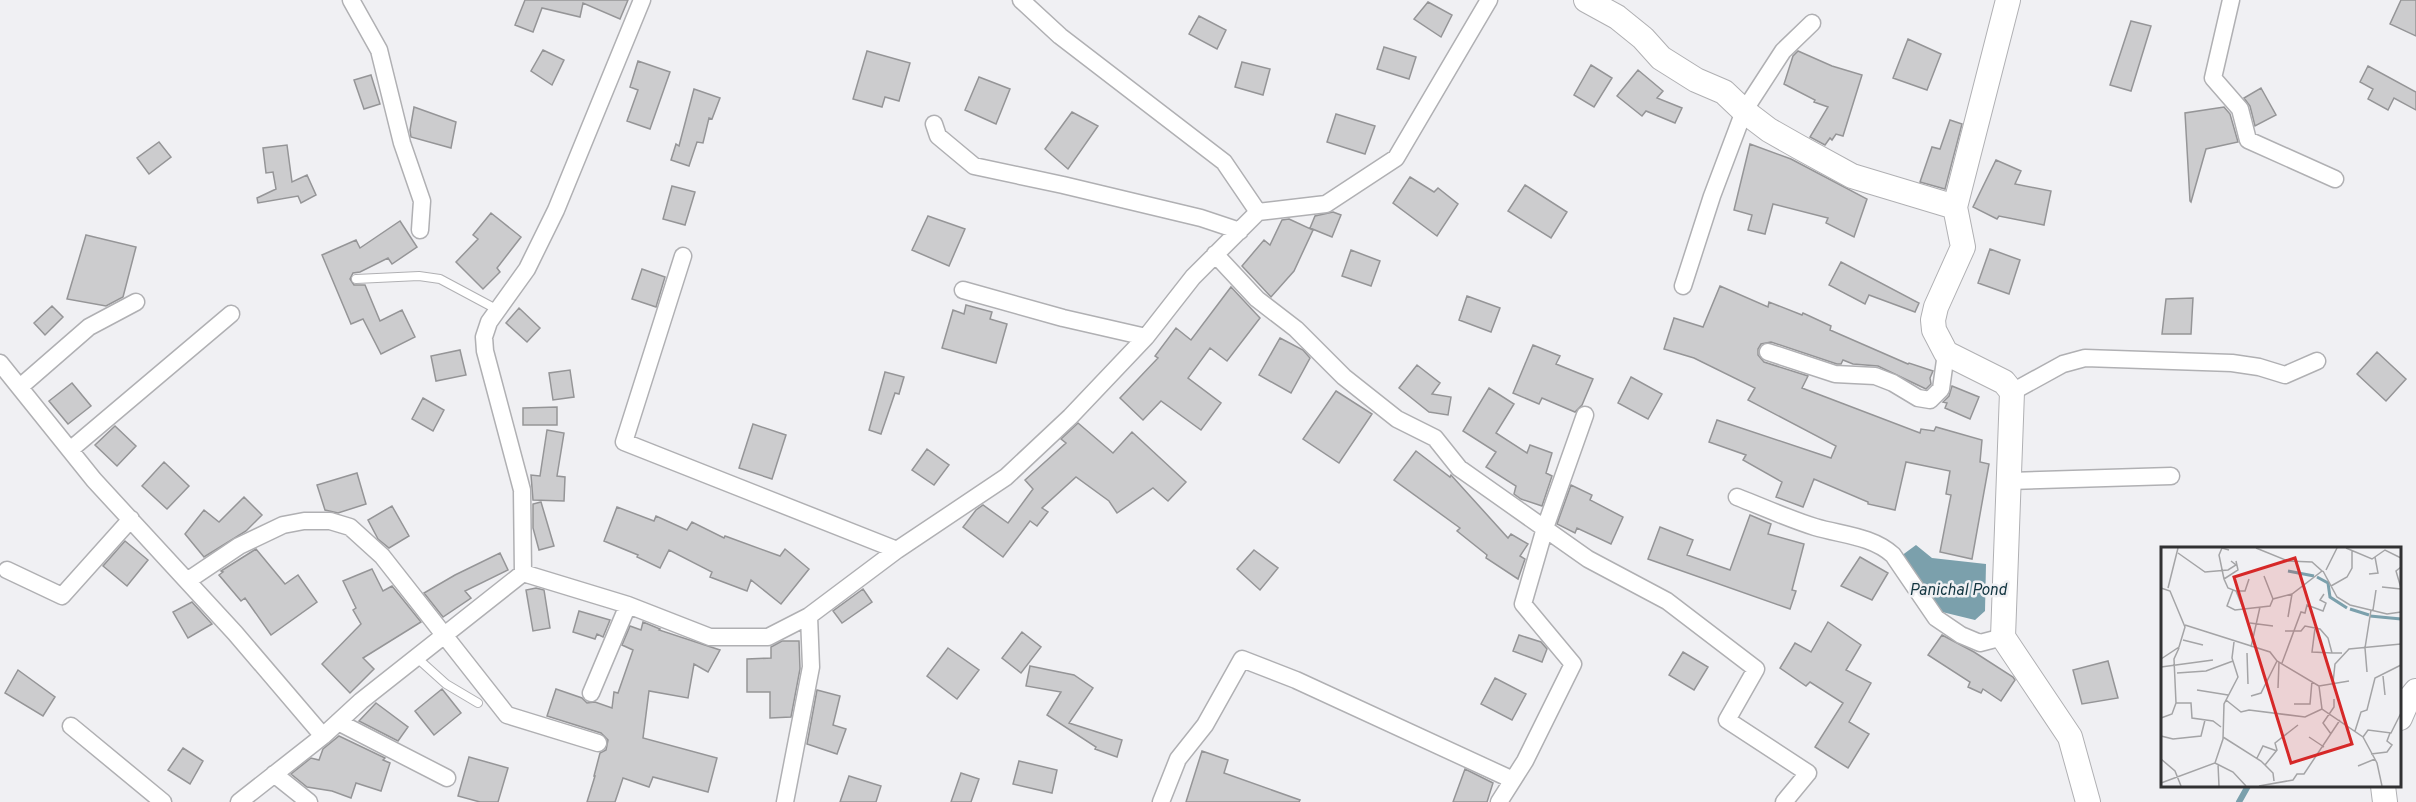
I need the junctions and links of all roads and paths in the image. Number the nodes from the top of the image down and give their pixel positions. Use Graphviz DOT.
graph roads {
  1 [pos="351,0"];
  2 [pos="642,0"];
  3 [pos="1021,0"];
  4 [pos="1490,0"];
  5 [pos="1586,0"];
  6 [pos="2008,0"];
  7 [pos="2231,0"];
  8 [pos="1812,23"];
  9 [pos="1744,111"];
  10 [pos="934,124"];
  11 [pos="2335,178"];
  12 [pos="1956,207"];
  13 [pos="1258,212"];
  14 [pos="420,230"];
  15 [pos="1240,231"];
  16 [pos="1215,254"];
  17 [pos="683,256"];
  18 [pos="356,279"];
  19 [pos="1683,286"];
  20 [pos="963,290"];
  21 [pos="136,302"];
  22 [pos="498,310"];
  23 [pos="231,314"];
  24 [pos="1146,337"];
  25 [pos="1768,352"];
  26 [pos="1946,353"];
  27 [pos="2317,361"];
  28 [pos="0,363"];
  29 [pos="20,387"];
  30 [pos="2012,392"];
  31 [pos="1585,415"];
  32 [pos="70,450"];
  33 [pos="2171,476"];
  34 [pos="2009,481"];
  35 [pos="1737,497"];
  36 [pos="131,519"];
  37 [pos="1545,528"];
  38 [pos="897,550"];
  39 [pos="7,570"];
  40 [pos="523,573"];
  41 [pos="187,581"];
  42 [pos="628,605"];
  43 [pos="809,616"];
  44 [pos="444,635"];
  45 [pos="2003,637"];
  46 [pos="415,657"];
  47 [pos="2416,691"];
  48 [pos="591,693"];
  49 [pos="478,703"];
  50 [pos="2401,716"];
  51 [pos="338,722"];
  52 [pos="71,726"];
  53 [pos="323,736"];
  54 [pos="598,743"];
  55 [pos="274,774"];
  56 [pos="447,778"];
  57 [pos="1513,780"];
  58 [pos="2384,787"];
  59 [pos="788,801"];
  60 [pos="163,802"];
  61 [pos="239,802"];
  62 [pos="309,802"];
  63 [pos="1161,802"];
  64 [pos="1500,802"];
  65 [pos="1784,802"];
  66 [pos="2088,802"];
  67 [pos="2385,802"];
  1 -- 14 [label="street"];
  2 -- 22 [label="street"];
  3 -- 13 [label="street"];
  4 -- 13 [label="street"];
  5 -- 9 [label="street"];
  6 -- 12 [label="street"];
  7 -- 11 [label="street"];
  8 -- 9 [label="street"];
  9 -- 12 [label="street"];
  9 -- 19 [label="street"];
  10 -- 15 [label="street"];
  12 -- 26 [label="street"];
  13 -- 15 [label="street"];
  15 -- 16 [label="street"];
  16 -- 24 [label="street"];
  16 -- 37 [label="street"];
  17 -- 38 [label="street"];
  18 -- 22 [label="lane"];
  20 -- 24 [label="street"];
  21 -- 29 [label="street"];
  22 -- 40 [label="street"];
  23 -- 32 [label="street"];
  24 -- 38 [label="street"];
  25 -- 26 [label="street"];
  26 -- 30 [label="street"];
  27 -- 30 [label="street"];
  28 -- 29 [label="street"];
  29 -- 32 [label="street"];
  30 -- 34 [label="street"];
  31 -- 37 [label="street"];
  32 -- 36 [label="street"];
  33 -- 34 [label="street"];
  34 -- 45 [label="street"];
  35 -- 45 [label="street"];
  36 -- 39 [label="street"];
  36 -- 41 [label="street"];
  37 -- 57 [label="street"];
  37 -- 65 [label="street"];
  38 -- 43 [label="street"];
  40 -- 42 [label="street"];
  40 -- 44 [label="street"];
  41 -- 44 [label="street"];
  41 -- 53 [label="street"];
  42 -- 43 [label="street"];
  42 -- 48 [label="street"];
  43 -- 59 [label="street"];
  44 -- 46 [label="street"];
  44 -- 54 [label="street"];
  45 -- 66 [label="street"];
  46 -- 49 [label="lane"];
  46 -- 51 [label="street"];
  47 -- 50 [label="street"];
  51 -- 53 [label="street"];
  51 -- 56 [label="street"];
  52 -- 60 [label="street"];
  53 -- 55 [label="street"];
  55 -- 61 [label="street"];
  55 -- 62 [label="street"];
  57 -- 63 [label="street"];
  57 -- 64 [label="street"];
  58 -- 67 [label="street"];
}
